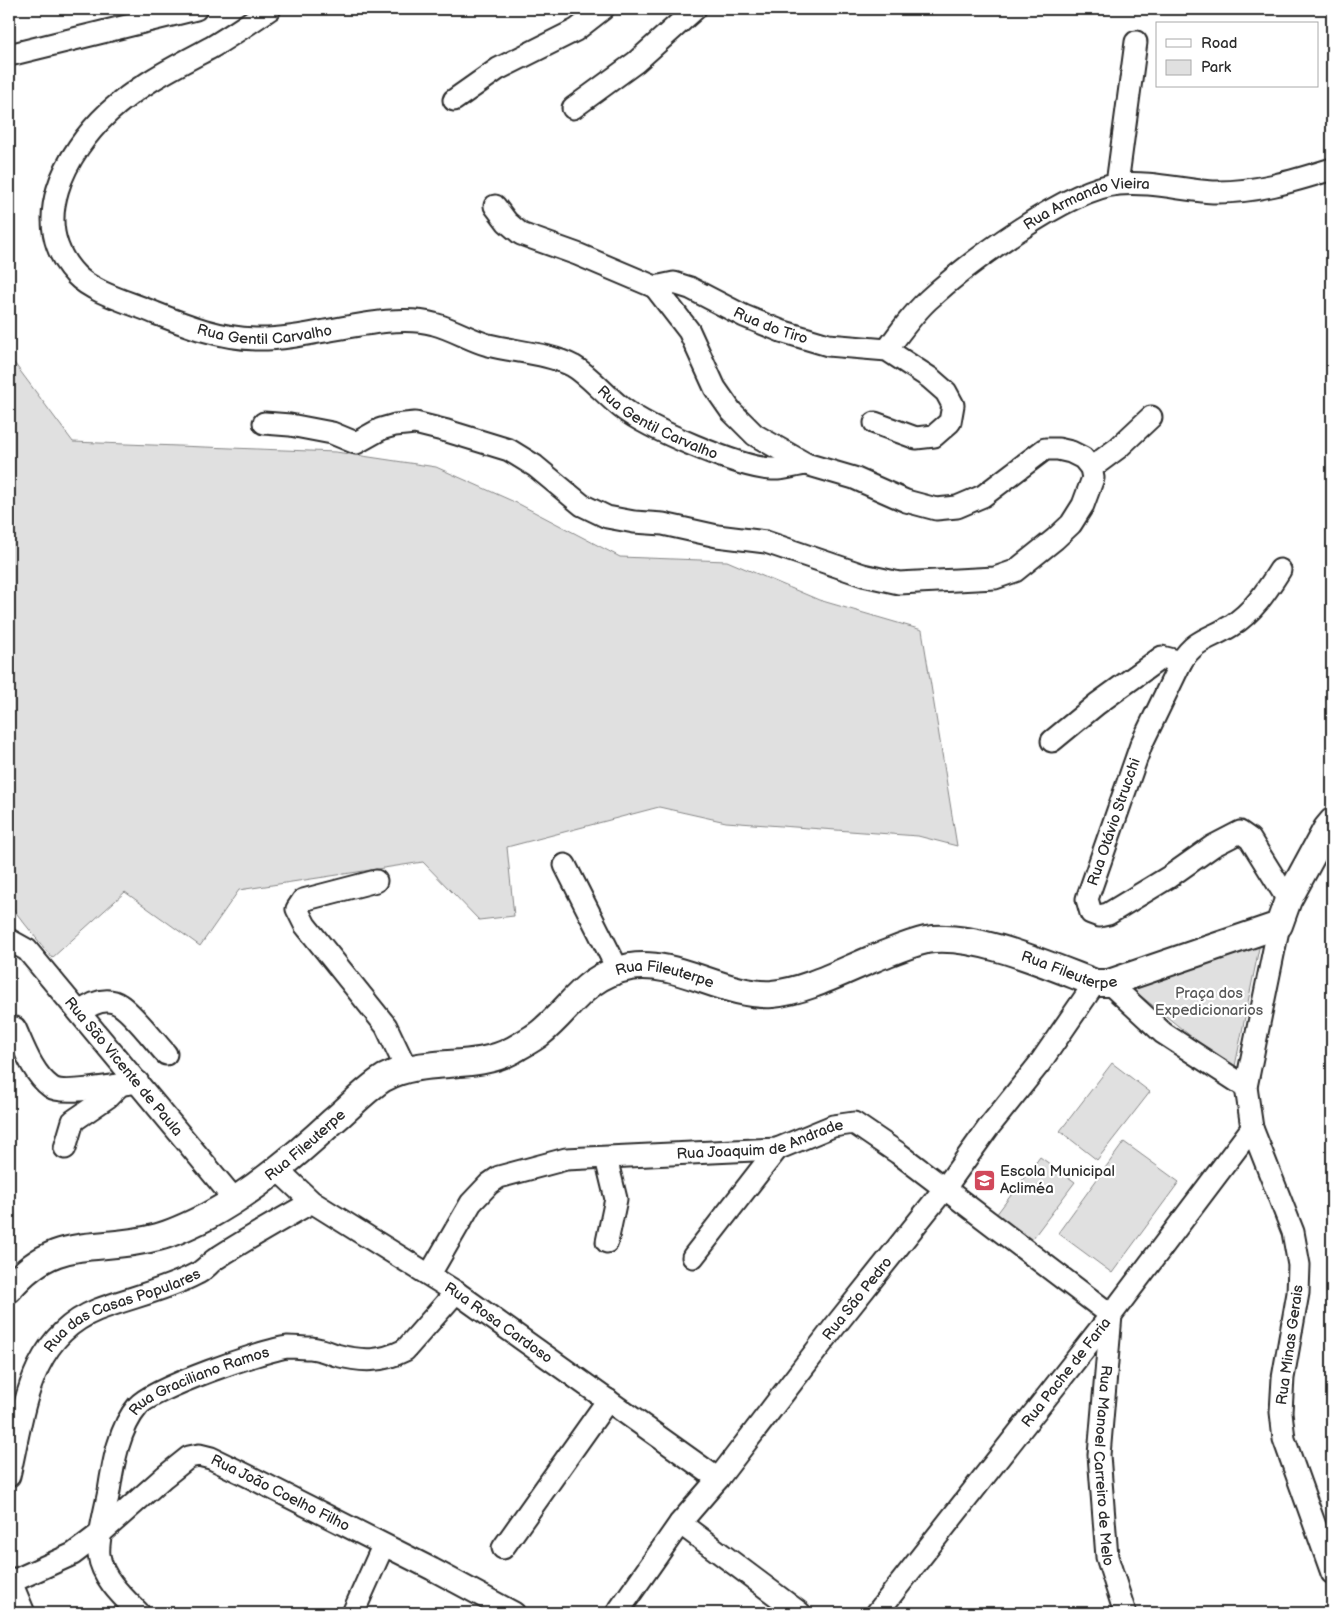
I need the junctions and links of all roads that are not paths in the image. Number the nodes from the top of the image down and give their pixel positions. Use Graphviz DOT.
graph roads {
  1 [pos="196,9"];
  2 [pos="270,9"];
  3 [pos="603,9"];
  4 [pos="695,9"];
  5 [pos="1136,42"];
  6 [pos="9,55"];
  7 [pos="454,100"];
  8 [pos="573,108"];
  9 [pos="1332,169"];
  10 [pos="1117,184"];
  11 [pos="495,206"];
  12 [pos="655,287"];
  13 [pos="887,350"];
  14 [pos="1151,417"];
  15 [pos="264,423"];
  16 [pos="875,423"];
  17 [pos="806,464"];
  18 [pos="1091,468"];
  19 [pos="1280,570"];
  20 [pos="1180,662"];
  21 [pos="1052,740"];
  22 [pos="1332,822"];
  23 [pos="565,865"];
  24 [pos="376,881"];
  25 [pos="1288,900"];
  26 [pos="1279,925"];
  27 [pos="9,940"];
  28 [pos="618,970"];
  29 [pos="1102,983"];
  30 [pos="80,1012"];
  31 [pos="15,1028"];
  32 [pos="166,1054"];
  33 [pos="406,1068"];
  34 [pos="129,1083"];
  35 [pos="1246,1087"];
  36 [pos="1252,1128"];
  37 [pos="65,1148"];
  38 [pos="778,1149"];
  39 [pos="606,1158"];
  40 [pos="278,1170"];
  41 [pos="945,1188"];
  42 [pos="234,1199"];
  43 [pos="312,1202"];
  44 [pos="607,1242"];
  45 [pos="693,1257"];
  46 [pos="430,1274"];
  47 [pos="9,1289"];
  48 [pos="456,1292"];
  49 [pos="1111,1316"];
  50 [pos="608,1400"];
  51 [pos="9,1476"];
  52 [pos="718,1479"];
  53 [pos="680,1523"];
  54 [pos="102,1532"];
  55 [pos="383,1546"];
  56 [pos="503,1548"];
  57 [pos="1332,1573"];
  58 [pos="10,1580"];
  59 [pos="24,1613"];
  60 [pos="139,1613"];
  61 [pos="353,1613"];
  62 [pos="514,1613"];
  63 [pos="617,1613"];
  64 [pos="800,1613"];
  65 [pos="877,1613"];
  66 [pos="1125,1613"];
  1 -- 6 [label="street"];
  2 -- 17 [label="street, Rua Gentil Carvalho"];
  3 -- 7 [label="street"];
  4 -- 8 [label="street"];
  5 -- 10 [label="street"];
  9 -- 10 [label="street, Rua Armando Vieira"];
  10 -- 13 [label="street, Rua Armando Vieira"];
  11 -- 12 [label="street, Rua do Tiro"];
  12 -- 13 [label="street, Rua do Tiro"];
  12 -- 17 [label="street"];
  13 -- 16 [label="street, Rua do Tiro"];
  14 -- 18 [label="street"];
  15 -- 18 [label="street"];
  17 -- 18 [label="street"];
  19 -- 20 [label="street, Rua Otávio Strucchi"];
  20 -- 21 [label="street"];
  20 -- 25 [label="street, Rua Otávio Strucchi"];
  22 -- 25 [label="main road"];
  23 -- 28 [label="street"];
  24 -- 33 [label="street"];
  25 -- 26 [label="main road"];
  26 -- 29 [label="main road, Rua Fileuterpe"];
  26 -- 35 [label="street, Rua Minas Gerais"];
  27 -- 30 [label="street, Rua São Vicente de Paula"];
  28 -- 29 [label="main road, Rua Fileuterpe"];
  28 -- 33 [label="main road, Rua Fileuterpe"];
  29 -- 35 [label="street"];
  29 -- 41 [label="street, Rua São Pedro"];
  30 -- 32 [label="street"];
  30 -- 34 [label="street, Rua São Vicente de Paula"];
  31 -- 34 [label="street"];
  33 -- 40 [label="main road, Rua Fileuterpe"];
  34 -- 37 [label="street"];
  34 -- 42 [label="street, Rua São Vicente de Paula"];
  35 -- 36 [label="street, Rua Minas Gerais"];
  36 -- 49 [label="street, Rua Pache de Faria"];
  36 -- 57 [label="street, Rua Minas Gerais"];
  38 -- 39 [label="street, Rua Joaquim de Andrade"];
  38 -- 41 [label="street, Rua Joaquim de Andrade"];
  38 -- 45 [label="street"];
  39 -- 44 [label="street"];
  39 -- 46 [label="street, Rua Joaquim de Andrade"];
  40 -- 42 [label="main road, Rua Fileuterpe"];
  40 -- 43 [label="street, Rua Rosa Cardoso"];
  41 -- 49 [label="street, Rua Joaquim de Andrade"];
  41 -- 52 [label="street, Rua São Pedro"];
  42 -- 47 [label="main road, Rua Fileuterpe"];
  43 -- 46 [label="street, Rua Rosa Cardoso"];
  43 -- 51 [label="street, Rua das Casas Populares"];
  46 -- 48 [label="street, Rua Rosa Cardoso"];
  48 -- 50 [label="street, Rua Rosa Cardoso"];
  48 -- 54 [label="street, Rua Graciliano Ramos"];
  49 -- 65 [label="street, Rua Pache de Faria"];
  49 -- 66 [label="street, Rua Manoel Carreiro de Melo"];
  50 -- 52 [label="street, Rua Rosa Cardoso"];
  50 -- 56 [label="street"];
  52 -- 53 [label="street, Rua São Pedro"];
  53 -- 63 [label="street, Rua São Pedro"];
  53 -- 64 [label="street"];
  54 -- 55 [label="street, Rua João Coelho Filho"];
  54 -- 58 [label="street, Rua João Coelho Filho"];
  54 -- 60 [label="street, Rua Graciliano Ramos"];
  55 -- 61 [label="street"];
  55 -- 62 [label="street, Rua João Coelho Filho"];
  58 -- 59 [label="street"];
}
